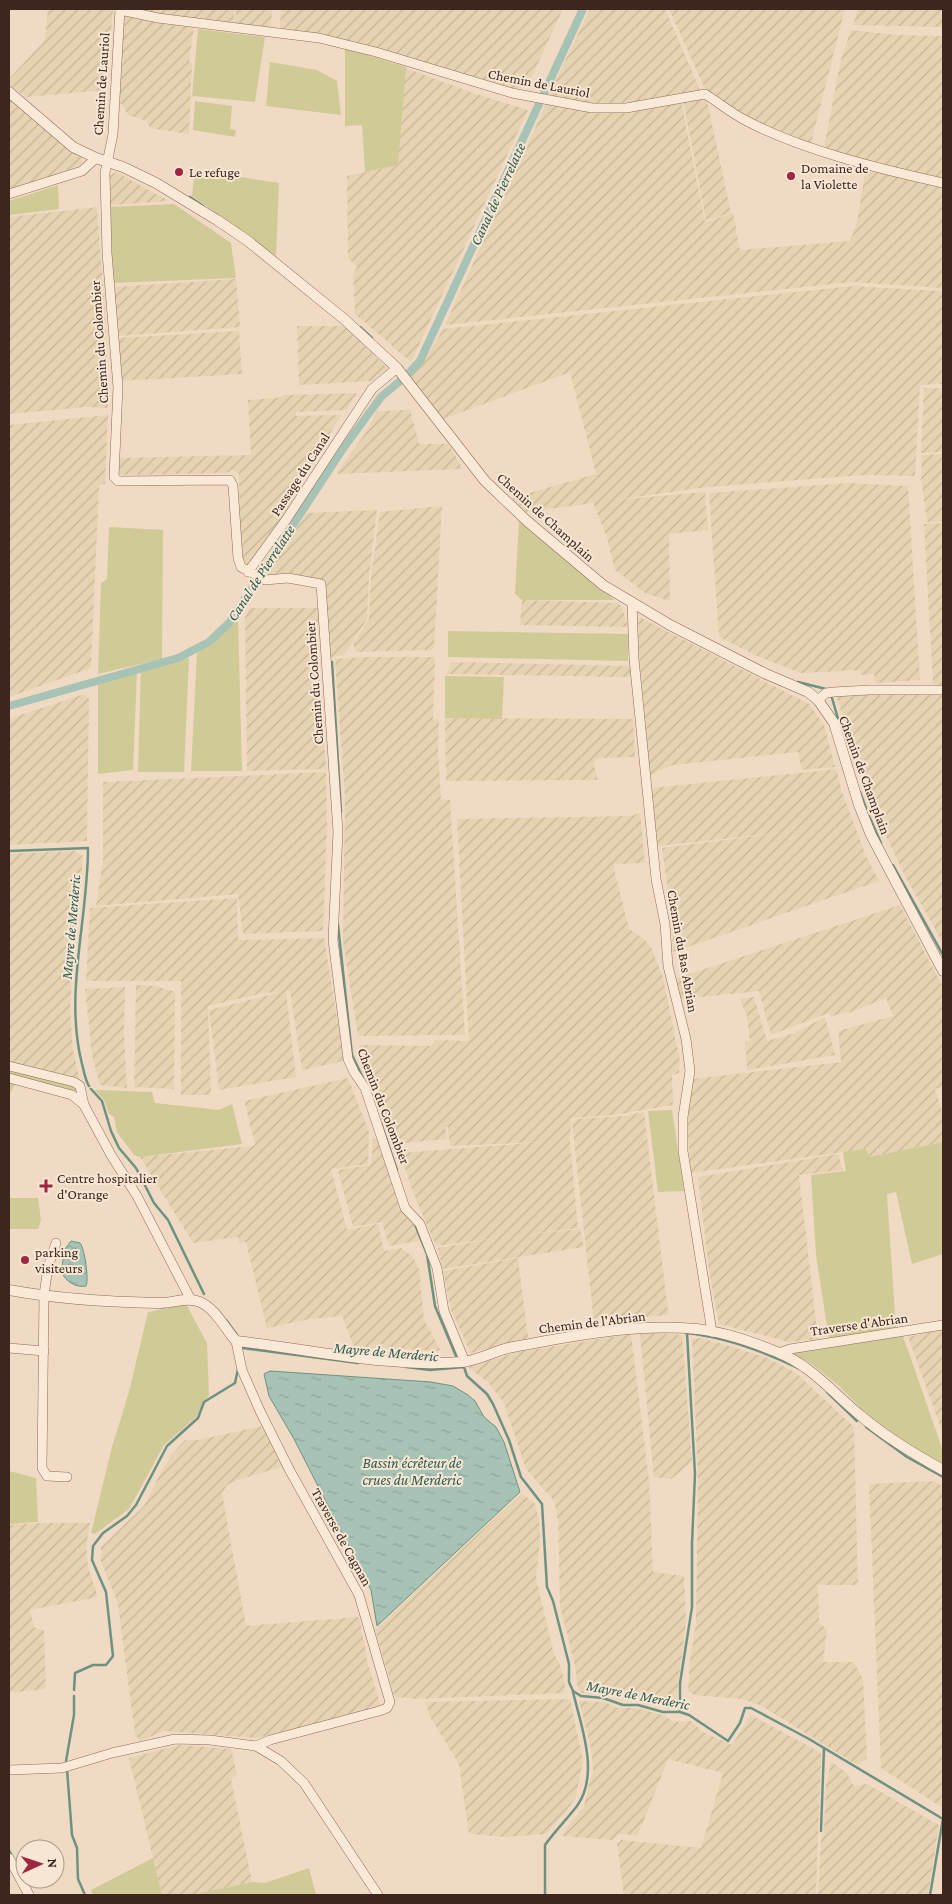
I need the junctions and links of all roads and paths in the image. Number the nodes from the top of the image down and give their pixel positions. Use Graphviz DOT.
graph roads {
  1 [pos="120,9"];
  2 [pos="9,92"];
  3 [pos="101,160"];
  4 [pos="943,183"];
  5 [pos="9,194"];
  6 [pos="397,368"];
  7 [pos="254,576"];
  8 [pos="632,602"];
  9 [pos="943,690"];
  10 [pos="818,700"];
  11 [pos="943,971"];
  12 [pos="9,1066"];
  13 [pos="9,1078"];
  14 [pos="84,1104"];
  15 [pos="56,1243"];
  16 [pos="9,1290"];
  17 [pos="44,1295"];
  18 [pos="191,1300"];
  19 [pos="943,1325"];
  20 [pos="712,1332"];
  21 [pos="239,1341"];
  22 [pos="9,1348"];
  23 [pos="44,1351"];
  24 [pos="779,1353"];
  25 [pos="465,1362"];
  26 [pos="943,1470"];
  27 [pos="67,1478"];
  28 [pos="256,1746"];
  29 [pos="9,1770"];
  30 [pos="9,1858"];
  31 [pos="29,1895"];
  32 [pos="378,1895"];
  1 -- 3 [label="street, Chemin de Lauriol"];
  1 -- 4 [label="street, Chemin de Lauriol"];
  2 -- 3 [label="street, Chemin de Champlain"];
  3 -- 5 [label="street"];
  3 -- 6 [label="street, Chemin de Champlain"];
  3 -- 7 [label="street, Chemin du Colombier"];
  6 -- 7 [label="street, Passage du Canal"];
  6 -- 8 [label="street, Chemin de Champlain"];
  7 -- 25 [label="street, Chemin du Colombier"];
  8 -- 10 [label="street, Chemin de Champlain"];
  8 -- 20 [label="street, Chemin du Bas Abrian"];
  9 -- 10 [label="street"];
  10 -- 11 [label="street, Chemin de Champlain"];
  12 -- 14 [label="street"];
  13 -- 14 [label="street"];
  14 -- 18 [label="street"];
  15 -- 17 [label="street"];
  16 -- 17 [label="street"];
  17 -- 18 [label="street"];
  17 -- 23 [label="street"];
  18 -- 21 [label="street"];
  19 -- 24 [label="street, Traverse d'Abrian"];
  20 -- 24 [label="street, Chemin de l'Abrian"];
  20 -- 25 [label="street, Chemin de l'Abrian"];
  21 -- 25 [label="street, Chemin de l'Abrian"];
  21 -- 28 [label="street, Traverse de Cagnan"];
  22 -- 23 [label="street"];
  23 -- 27 [label="street"];
  24 -- 26 [label="street, Chemin de l'Abrian"];
  28 -- 29 [label="street"];
  28 -- 32 [label="street"];
  30 -- 31 [label="street"];
}
